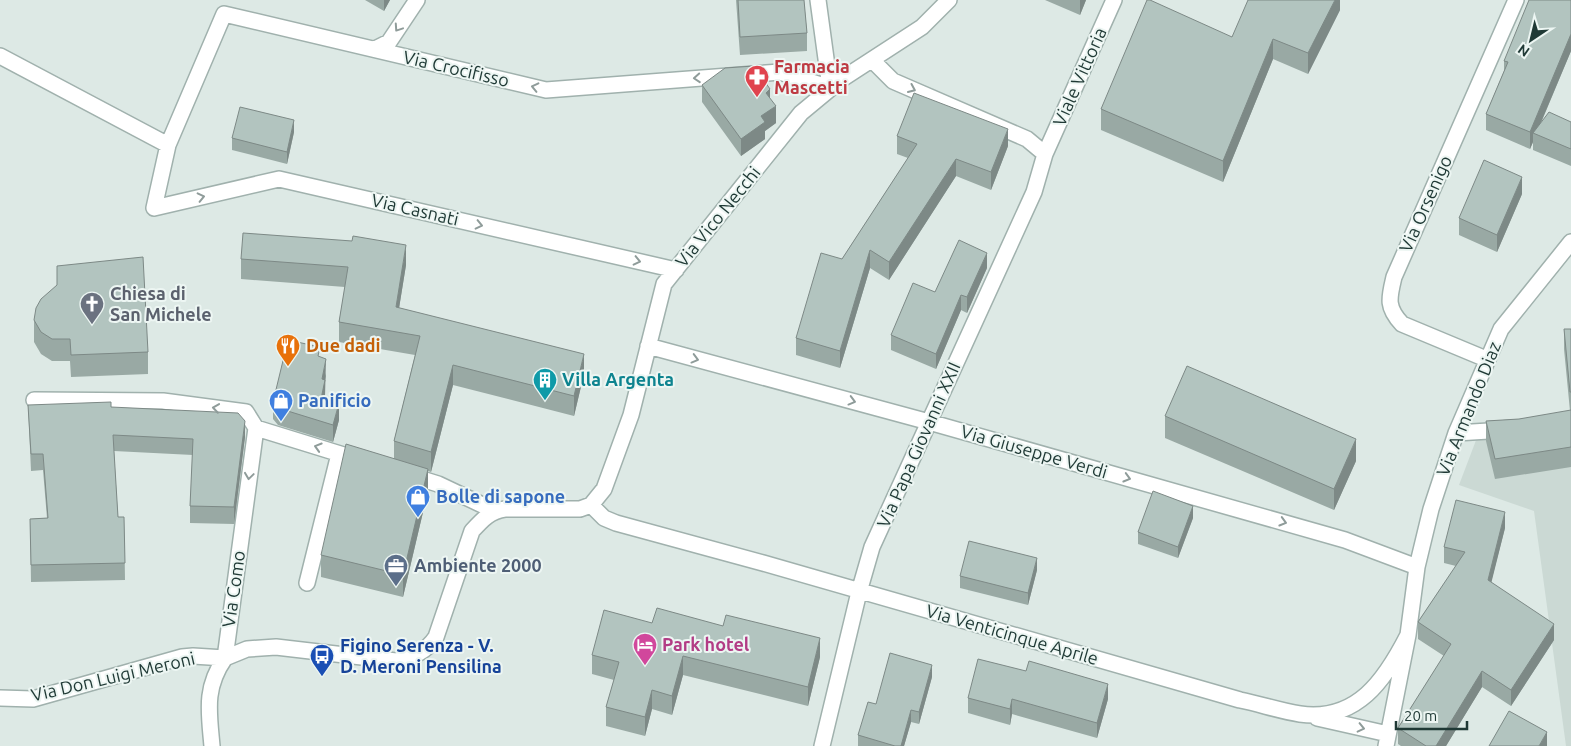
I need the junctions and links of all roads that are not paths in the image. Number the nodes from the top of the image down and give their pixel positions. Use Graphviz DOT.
graph roads {
  1 [pos="417,0"];
  2 [pos="818,0"];
  3 [pos="949,0"];
  4 [pos="1114,0"];
  5 [pos="1516,0"];
  6 [pos="224,7"];
  7 [pos="374,49"];
  8 [pos="0,56"];
  9 [pos="873,61"];
  10 [pos="830,88"];
  11 [pos="168,145"];
  12 [pos="1045,154"];
  13 [pos="154,208"];
  14 [pos="1571,242"];
  15 [pos="676,270"];
  16 [pos="648,346"];
  17 [pos="1486,359"];
  18 [pos="34,400"];
  19 [pos="929,422"];
  20 [pos="256,428"];
  21 [pos="1518,430"];
  22 [pos="1456,433"];
  23 [pos="339,454"];
  24 [pos="375,465"];
  25 [pos="393,470"];
  26 [pos="590,505"];
  27 [pos="495,511"];
  28 [pos="1417,567"];
  29 [pos="307,583"];
  30 [pos="859,592"];
  31 [pos="1408,635"];
  32 [pos="225,658"];
  33 [pos="0,698"];
  34 [pos="1300,714"];
  35 [pos="1387,740"];
  36 [pos="212,746"];
  37 [pos="822,746"];
  1 -- 7 [label="street, one-way"];
  2 -- 10 [label="street"];
  3 -- 9 [label="street, Via Vico Necchi"];
  4 -- 12 [label="street, Viale Vittoria"];
  5 -- 17 [label="street, Via Orsenigo"];
  6 -- 7 [label="street, Via Crocifisso"];
  6 -- 11 [label="street, Via Crocifisso"];
  10 -- 7 [label="street, Via Crocifisso, one-way"];
  8 -- 11 [label="street"];
  9 -- 10 [label="street, Via Vico Necchi"];
  9 -- 12 [label="street, one-way"];
  10 -- 15 [label="street, Via Vico Necchi"];
  11 -- 13 [label="street, Via Crocifisso"];
  12 -- 19 [label="street, Via Papa Giovanni XXII"];
  13 -- 15 [label="street, Via Casnati, one-way"];
  14 -- 17 [label="street, Via Armando Diaz"];
  15 -- 16 [label="street, Via Vico Necchi"];
  16 -- 19 [label="street, Via Giuseppe Verdi, one-way"];
  16 -- 26 [label="street, Via Vico Necchi"];
  17 -- 22 [label="street, Via Armando Diaz"];
  20 -- 18 [label="street, one-way"];
  19 -- 28 [label="street, Via Giuseppe Verdi, one-way"];
  19 -- 30 [label="street, Via Papa Giovanni XXII"];
  23 -- 20 [label="street, one-way"];
  20 -- 32 [label="street, Via Como, one-way"];
  21 -- 22 [label="street"];
  22 -- 28 [label="street, Via Armando Diaz"];
  23 -- 24 [label="street"];
  23 -- 29 [label="street"];
  25 -- 27 [label="street"];
  26 -- 27 [label="street"];
  26 -- 30 [label="street, Via Venticinque Aprile"];
  27 -- 32 [label="street"];
  28 -- 31 [label="street, Via Armando Diaz"];
  30 -- 34 [label="street, Via Venticinque Aprile"];
  30 -- 37 [label="street, Via Papa Giovanni XXII"];
  31 -- 34 [label="street, Via Venticinque Aprile"];
  31 -- 35 [label="street, Via Armando Diaz"];
  32 -- 33 [label="street, Via Don Luigi Meroni"];
  32 -- 36 [label="street, Via Como"];
  34 -- 35 [label="street, one-way"];
}
